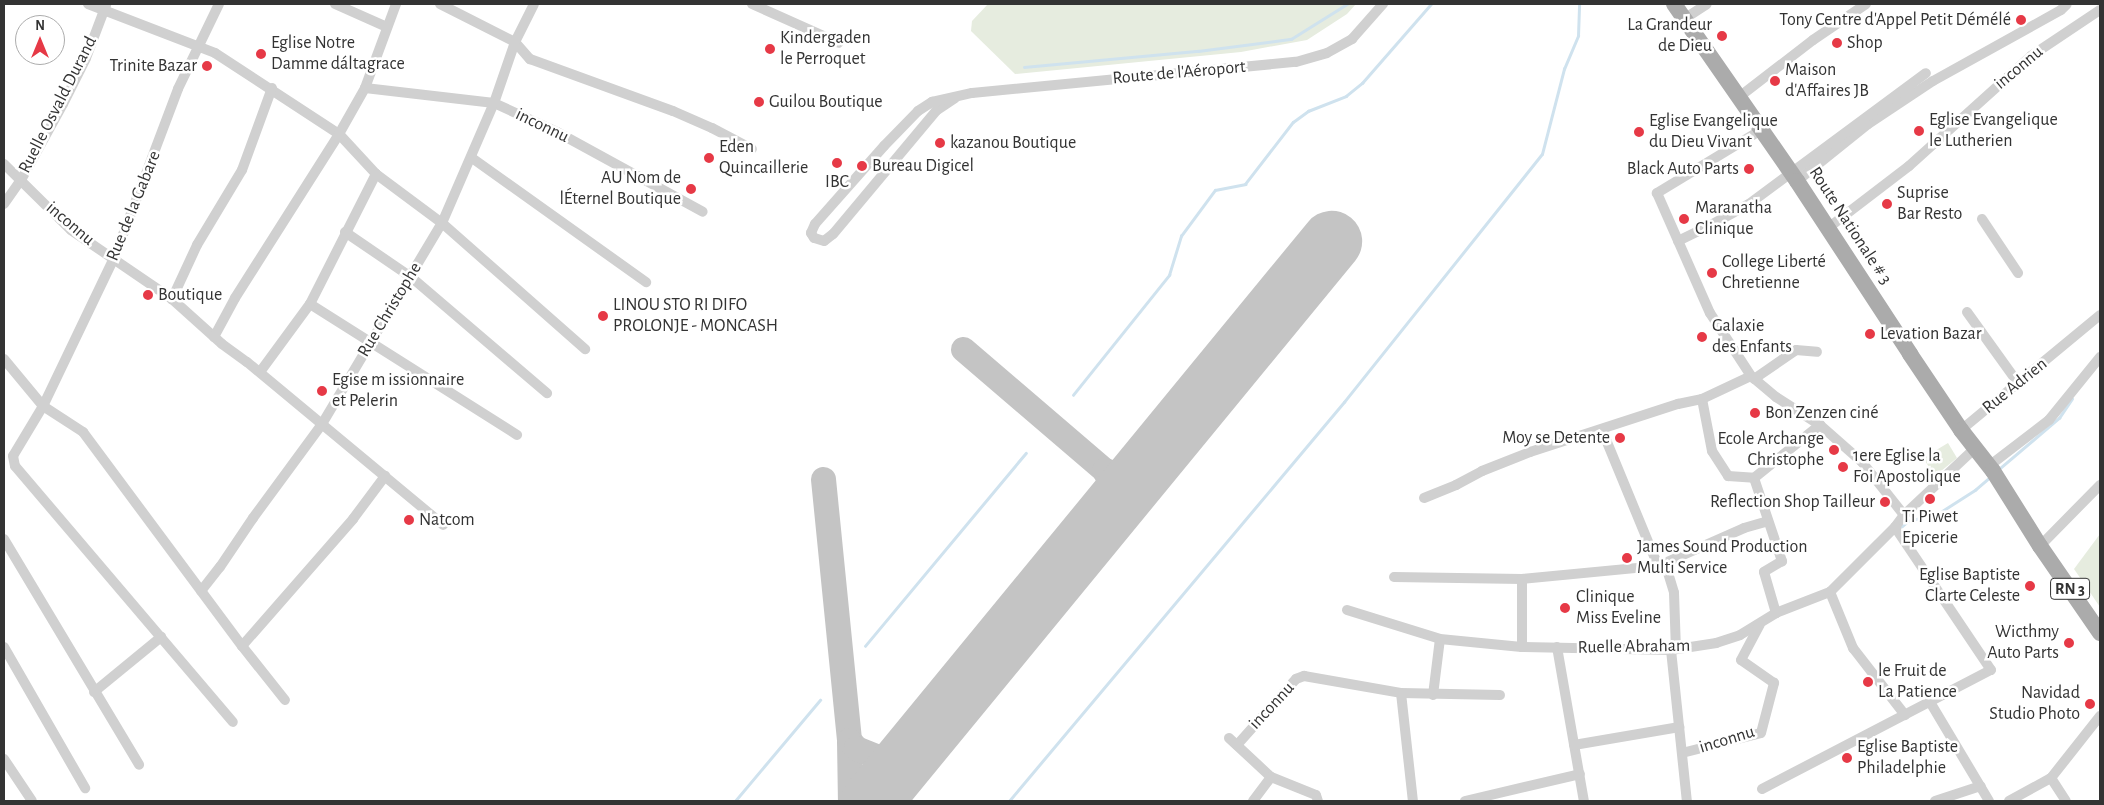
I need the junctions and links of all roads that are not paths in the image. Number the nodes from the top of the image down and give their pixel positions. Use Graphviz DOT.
graph roads {
  1 [pos="88,4"];
  2 [pos="219,4"];
  3 [pos="336,4"];
  4 [pos="396,4"];
  5 [pos="440,4"];
  6 [pos="534,4"];
  7 [pos="752,4"];
  8 [pos="1383,4"];
  9 [pos="1674,4"];
  10 [pos="1707,4"];
  11 [pos="1866,4"];
  12 [pos="2067,4"];
  13 [pos="105,7"];
  14 [pos="2100,10"];
  15 [pos="1684,19"];
  16 [pos="387,28"];
  17 [pos="515,42"];
  18 [pos="839,43"];
  19 [pos="200,46"];
  20 [pos="1926,73"];
  21 [pos="272,88"];
  22 [pos="365,88"];
  23 [pos="1739,97"];
  24 [pos="955,98"];
  25 [pos="494,103"];
  26 [pos="1761,130"];
  27 [pos="340,134"];
  28 [pos="752,149"];
  29 [pos="472,158"];
  30 [pos="4,164"];
  31 [pos="376,174"];
  32 [pos="1794,177"];
  33 [pos="21,180"];
  34 [pos="4,204"];
  35 [pos="703,212"];
  36 [pos="1982,219"];
  37 [pos="442,223"];
  38 [pos="1828,228"];
  39 [pos="346,232"];
  40 [pos="1678,241"];
  41 [pos="114,258"];
  42 [pos="2018,273"];
  43 [pos="411,277"];
  44 [pos="646,282"];
  45 [pos="172,299"];
  46 [pos="310,304"];
  47 [pos="1967,312"];
  48 [pos="2100,315"];
  49 [pos="218,340"];
  50 [pos="372,341"];
  51 [pos="585,349"];
  52 [pos="1817,352"];
  53 [pos="4,359"];
  54 [pos="2098,363"];
  55 [pos="260,372"];
  56 [pos="1753,377"];
  57 [pos="2018,383"];
  58 [pos="547,393"];
  59 [pos="1702,399"];
  60 [pos="42,406"];
  61 [pos="322,424"];
  62 [pos="1820,425"];
  63 [pos="1602,430"];
  64 [pos="1961,430"];
  65 [pos="517,435"];
  66 [pos="4,448"];
  67 [pos="1975,448"];
  68 [pos="13,456"];
  69 [pos="1992,471"];
  70 [pos="385,476"];
  71 [pos="1754,478"];
  72 [pos="2100,485"];
  73 [pos="1424,498"];
  74 [pos="1904,515"];
  75 [pos="1768,521"];
  76 [pos="443,525"];
  77 [pos="1897,529"];
  78 [pos="4,539"];
  79 [pos="2040,546"];
  80 [pos="1662,564"];
  81 [pos="1394,577"];
  82 [pos="1522,579"];
  83 [pos="201,591"];
  84 [pos="1830,592"];
  85 [pos="1347,610"];
  86 [pos="1776,614"];
  87 [pos="1761,623"];
  88 [pos="2100,633"];
  89 [pos="161,637"];
  90 [pos="1440,639"];
  91 [pos="242,646"];
  92 [pos="4,647"];
  93 [pos="1522,647"];
  94 [pos="1557,647"];
  95 [pos="1673,650"];
  96 [pos="94,692"];
  97 [pos="1401,693"];
  98 [pos="1433,695"];
  99 [pos="1500,695"];
  100 [pos="285,700"];
  101 [pos="1930,702"];
  102 [pos="1905,715"];
  103 [pos="2100,716"];
  104 [pos="233,722"];
  105 [pos="1679,727"];
  106 [pos="1574,745"];
  107 [pos="1682,753"];
  108 [pos="4,759"];
  109 [pos="139,765"];
  110 [pos="1580,774"];
  111 [pos="1271,777"];
  112 [pos="2051,778"];
  113 [pos="1981,786"];
  114 [pos="85,788"];
  115 [pos="1762,789"];
  116 [pos="32,801"];
  117 [pos="1253,801"];
  118 [pos="1318,801"];
  119 [pos="1413,801"];
  120 [pos="1465,801"];
  121 [pos="1584,801"];
  122 [pos="1688,801"];
  123 [pos="1936,801"];
  124 [pos="1989,801"];
  125 [pos="2009,801"];
  126 [pos="2066,801"];
  1 -- 13 [label="street"];
  2 -- 19 [label="street, Rue de la Gabare"];
  3 -- 16 [label="street"];
  4 -- 16 [label="street"];
  5 -- 17 [label="street"];
  6 -- 17 [label="street, Rue Christophe"];
  7 -- 18 [label="street"];
  8 -- 24 [label="street, Route de l'Aéroport"];
  9 -- 15 [label="main road, Route Nationale # 3 / RN 3"];
  10 -- 15 [label="street"];
  11 -- 23 [label="street"];
  12 -- 32 [label="street, inconnu"];
  13 -- 19 [label="street"];
  13 -- 33 [label="street, Ruelle Osvald Durand"];
  14 -- 38 [label="street, inconnu"];
  15 -- 23 [label="main road, Route Nationale # 3 / RN 3"];
  16 -- 22 [label="street"];
  17 -- 25 [label="street, Rue Christophe"];
  17 -- 28 [label="street"];
  19 -- 21 [label="street"];
  19 -- 41 [label="street, Rue de la Gabare"];
  20 -- 32 [label="street"];
  21 -- 27 [label="street"];
  21 -- 45 [label="street"];
  22 -- 25 [label="street, inconnu"];
  22 -- 27 [label="street"];
  23 -- 26 [label="main road, Route Nationale # 3 / RN 3"];
  24 -- 24 [label="street, Route de l'Aéroport"];
  25 -- 29 [label="street, Rue Christophe"];
  25 -- 35 [label="street, inconnu"];
  26 -- 32 [label="main road, Route Nationale # 3 / RN 3"];
  26 -- 40 [label="street"];
  27 -- 31 [label="street"];
  27 -- 49 [label="street"];
  29 -- 37 [label="street, Rue Christophe"];
  29 -- 44 [label="street"];
  30 -- 33 [label="street, inconnu"];
  31 -- 37 [label="street"];
  31 -- 39 [label="street"];
  32 -- 38 [label="main road, Route Nationale # 3 / RN 3"];
  32 -- 40 [label="street"];
  33 -- 34 [label="street, Ruelle Osvald Durand"];
  33 -- 41 [label="street, inconnu"];
  36 -- 42 [label="street"];
  37 -- 43 [label="street, Rue Christophe"];
  37 -- 51 [label="street"];
  38 -- 64 [label="main road, Route Nationale # 3 / RN 3"];
  39 -- 43 [label="street"];
  39 -- 46 [label="street"];
  40 -- 56 [label="street"];
  41 -- 45 [label="street, inconnu"];
  41 -- 60 [label="street, Rue de la Gabare"];
  43 -- 50 [label="street, Rue Christophe"];
  43 -- 58 [label="street"];
  45 -- 49 [label="street, inconnu"];
  46 -- 50 [label="street"];
  46 -- 55 [label="street"];
  47 -- 57 [label="street"];
  48 -- 57 [label="street, Rue Adrien"];
  49 -- 55 [label="street, inconnu"];
  50 -- 61 [label="street, Rue Christophe"];
  50 -- 65 [label="street"];
  52 -- 56 [label="street"];
  53 -- 60 [label="street"];
  54 -- 69 [label="street"];
  55 -- 61 [label="street, inconnu"];
  56 -- 59 [label="street"];
  56 -- 62 [label="street"];
  57 -- 64 [label="street, Rue Adrien"];
  59 -- 63 [label="street"];
  59 -- 71 [label="street"];
  60 -- 68 [label="street, Rue de la Gabare"];
  60 -- 83 [label="street"];
  61 -- 70 [label="street, inconnu"];
  61 -- 83 [label="street, Rue Christophe"];
  62 -- 71 [label="street"];
  62 -- 74 [label="street"];
  63 -- 73 [label="street"];
  63 -- 80 [label="street, inconnu"];
  64 -- 67 [label="main road, Route Nationale # 3 / RN 3"];
  66 -- 68 [label="street"];
  67 -- 69 [label="main road, Route Nationale # 3 / RN 3"];
  67 -- 74 [label="street, Ruelle Abraham"];
  68 -- 89 [label="street"];
  69 -- 79 [label="main road, Route Nationale # 3 / RN 3"];
  70 -- 76 [label="street, inconnu"];
  70 -- 91 [label="street"];
  71 -- 75 [label="street"];
  72 -- 79 [label="street"];
  74 -- 77 [label="street, Ruelle Abraham"];
  75 -- 80 [label="street"];
  75 -- 86 [label="street"];
  77 -- 84 [label="street, Ruelle Abraham"];
  77 -- 101 [label="street"];
  78 -- 96 [label="street"];
  79 -- 88 [label="main road, Route Nationale # 3 / RN 3"];
  80 -- 82 [label="street"];
  80 -- 95 [label="street, inconnu"];
  81 -- 82 [label="street"];
  82 -- 93 [label="street"];
  83 -- 91 [label="street"];
  84 -- 86 [label="street, Ruelle Abraham"];
  84 -- 102 [label="street"];
  85 -- 90 [label="street, Ruelle Abraham"];
  86 -- 87 [label="street, Ruelle Abraham"];
  87 -- 95 [label="street, Ruelle Abraham"];
  87 -- 107 [label="street, inconnu"];
  89 -- 96 [label="street"];
  89 -- 104 [label="street"];
  90 -- 93 [label="street, Ruelle Abraham"];
  90 -- 98 [label="street"];
  91 -- 100 [label="street"];
  92 -- 114 [label="street"];
  93 -- 94 [label="street, Ruelle Abraham"];
  94 -- 95 [label="street, Ruelle Abraham"];
  94 -- 106 [label="street"];
  95 -- 105 [label="street, inconnu"];
  96 -- 109 [label="street"];
  97 -- 98 [label="street, inconnu"];
  97 -- 111 [label="street, inconnu"];
  97 -- 119 [label="street"];
  98 -- 99 [label="street, inconnu"];
  101 -- 102 [label="street"];
  101 -- 113 [label="street"];
  102 -- 115 [label="street"];
  103 -- 112 [label="street"];
  105 -- 106 [label="street, inconnu"];
  105 -- 107 [label="street, inconnu"];
  106 -- 110 [label="street"];
  107 -- 122 [label="street, inconnu"];
  108 -- 116 [label="street"];
  110 -- 120 [label="street"];
  110 -- 121 [label="street"];
  111 -- 117 [label="street"];
  111 -- 118 [label="street, inconnu"];
  112 -- 125 [label="street"];
  112 -- 126 [label="street"];
  113 -- 123 [label="street"];
  113 -- 124 [label="street"];
}
